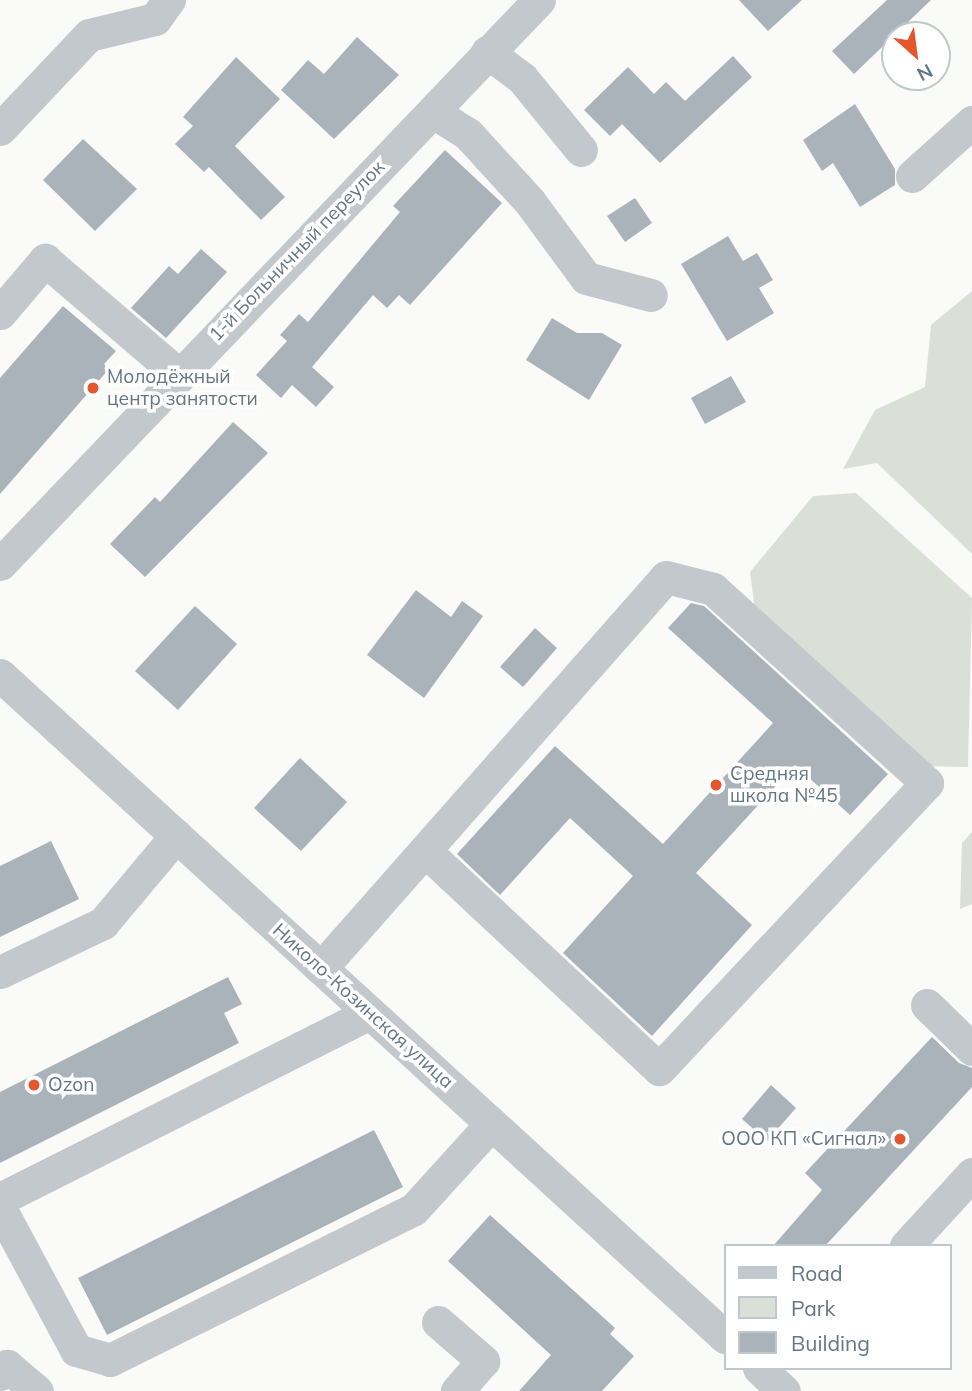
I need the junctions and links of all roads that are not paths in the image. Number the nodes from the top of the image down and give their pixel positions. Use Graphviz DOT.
graph roads {
  1 [pos="169,0"];
  2 [pos="539,0"];
  3 [pos="486,51"];
  4 [pos="433,112"];
  5 [pos="972,122"];
  6 [pos="0,129"];
  7 [pos="581,150"];
  8 [pos="912,176"];
  9 [pos="651,295"];
  10 [pos="0,313"];
  11 [pos="177,373"];
  12 [pos="0,564"];
  13 [pos="0,675"];
  14 [pos="176,835"];
  15 [pos="427,853"];
  16 [pos="321,968"];
  17 [pos="0,972"];
  18 [pos="926,1005"];
  19 [pos="370,1013"];
  20 [pos="972,1049"];
  21 [pos="491,1124"];
  22 [pos="972,1174"];
  23 [pos="0,1199"];
  24 [pos="0,1209"];
  25 [pos="908,1244"];
  26 [pos="438,1322"];
  27 [pos="724,1336"];
  28 [pos="0,1374"];
  29 [pos="37,1391"];
  30 [pos="457,1391"];
  1 -- 6 [label="street"];
  2 -- 3 [label="street, 1-й Больничный переулок"];
  3 -- 4 [label="street, 1-й Больничный переулок"];
  3 -- 7 [label="street"];
  4 -- 9 [label="street"];
  4 -- 11 [label="street, 1-й Больничный переулок"];
  5 -- 8 [label="street"];
  10 -- 11 [label="street"];
  11 -- 12 [label="street, 1-й Больничный переулок"];
  13 -- 14 [label="street, Николо-Козинская улица"];
  14 -- 16 [label="street, Николо-Козинская улица"];
  14 -- 17 [label="street"];
  15 -- 15 [label="street"];
  15 -- 16 [label="street"];
  16 -- 19 [label="street, Николо-Козинская улица"];
  18 -- 20 [label="street"];
  19 -- 21 [label="street, Николо-Козинская улица"];
  19 -- 23 [label="street"];
  21 -- 24 [label="street"];
  21 -- 27 [label="street, Николо-Козинская улица"];
  22 -- 25 [label="street"];
  26 -- 30 [label="street"];
  28 -- 29 [label="street"];
}
